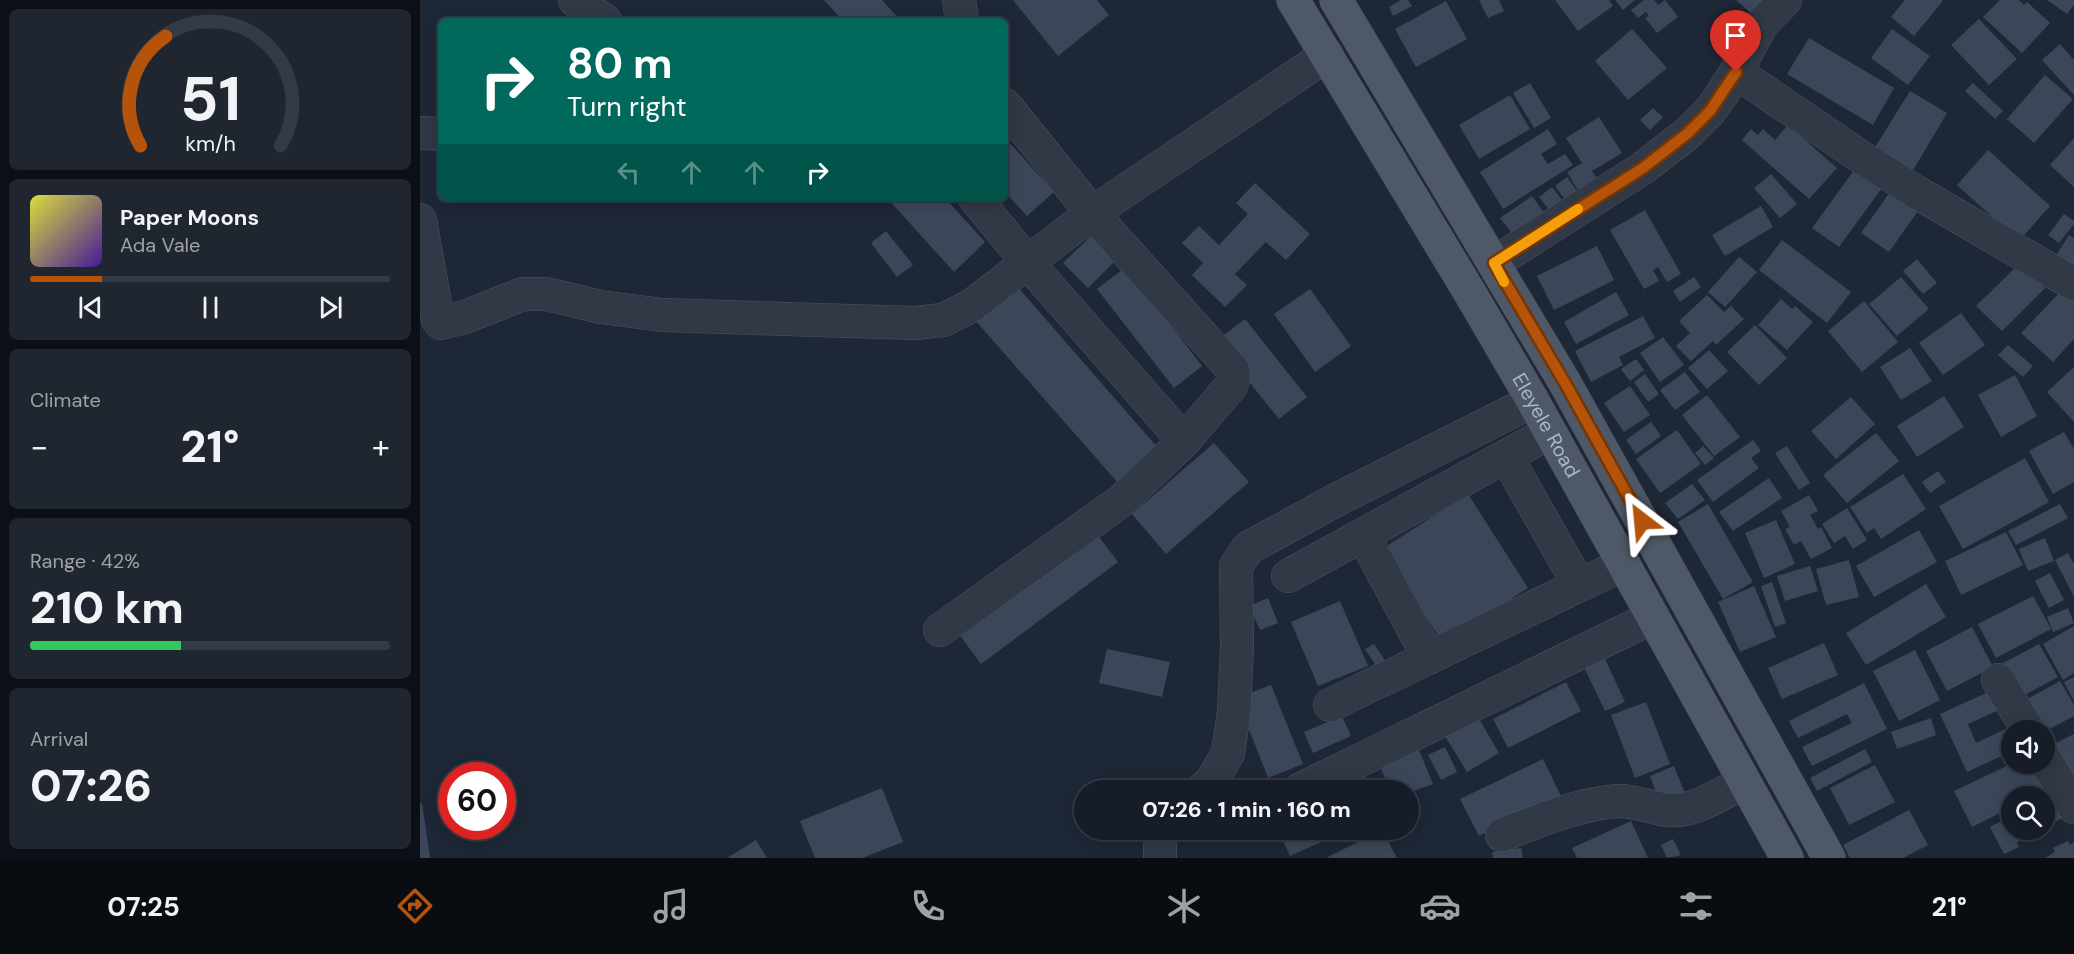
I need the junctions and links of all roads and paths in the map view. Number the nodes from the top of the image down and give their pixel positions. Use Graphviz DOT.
graph roads {
  1 [pos="575,0"];
  2 [pos="959,0"];
  3 [pos="1293,0"];
  4 [pos="1336,0"];
  5 [pos="1785,0"];
  6 [pos="601,18"];
  7 [pos="962,18"];
  8 [pos="1327,55"];
  9 [pos="1736,72"];
  10 [pos="1008,109"];
  11 [pos="420,133"];
  12 [pos="438,134"];
  13 [pos="977,201"];
  14 [pos="1092,213"];
  15 [pos="420,219"];
  16 [pos="1028,263"];
  17 [pos="1494,263"];
  18 [pos="2074,284"];
  19 [pos="1533,401"];
  20 [pos="1550,432"];
  21 [pos="1184,441"];
  22 [pos="1506,456"];
  23 [pos="1363,535"];
  24 [pos="1624,564"];
  25 [pos="1288,576"];
  26 [pos="1579,585"];
  27 [pos="1653,616"];
  28 [pos="940,630"];
  29 [pos="1429,658"];
  30 [pos="1998,681"];
  31 [pos="1330,705"];
  32 [pos="1749,717"];
  33 [pos="2022,720"];
  34 [pos="1716,733"];
  35 [pos="2054,774"];
  36 [pos="1213,780"];
  37 [pos="1319,780"];
  38 [pos="1744,782"];
  39 [pos="2074,807"];
  40 [pos="1803,812"];
  41 [pos="1771,830"];
  42 [pos="1502,835"];
  43 [pos="1160,840"];
  44 [pos="1160,858"];
  45 [pos="1787,858"];
  46 [pos="1829,858"];
  1 -- 6 [label="street"];
  2 -- 7 [label="street"];
  3 -- 8 [label="main road, Eleyele Road"];
  4 -- 17 [label="main road, Eleyele Road"];
  5 -- 9 [label="street"];
  8 -- 14 [label="street"];
  8 -- 19 [label="main road, Eleyele Road"];
  9 -- 17 [label="street"];
  9 -- 18 [label="street"];
  10 -- 14 [label="street"];
  11 -- 12 [label="street"];
  13 -- 16 [label="street"];
  14 -- 16 [label="street"];
  14 -- 21 [label="street"];
  15 -- 16 [label="street"];
  16 -- 21 [label="street"];
  17 -- 32 [label="main road, Eleyele Road"];
  19 -- 20 [label="main road, Eleyele Road"];
  19 -- 36 [label="street"];
  20 -- 22 [label="street"];
  20 -- 24 [label="main road, Eleyele Road"];
  21 -- 28 [label="street"];
  22 -- 23 [label="street"];
  22 -- 26 [label="street"];
  23 -- 25 [label="street"];
  23 -- 29 [label="street"];
  24 -- 26 [label="street"];
  24 -- 27 [label="main road, Eleyele Road"];
  26 -- 29 [label="street"];
  27 -- 34 [label="main road, Eleyele Road"];
  27 -- 37 [label="street"];
  29 -- 31 [label="street"];
  30 -- 33 [label="street"];
  32 -- 34 [label="main road"];
  32 -- 40 [label="main road, Eleyele Road"];
  34 -- 38 [label="main road, Eleyele Road"];
  35 -- 39 [label="street"];
  38 -- 41 [label="main road, Eleyele Road"];
  38 -- 42 [label="street"];
  40 -- 41 [label="main road"];
  40 -- 46 [label="main road, Eleyele Road"];
  41 -- 45 [label="main road, Eleyele Road"];
  43 -- 44 [label="street"];
}
